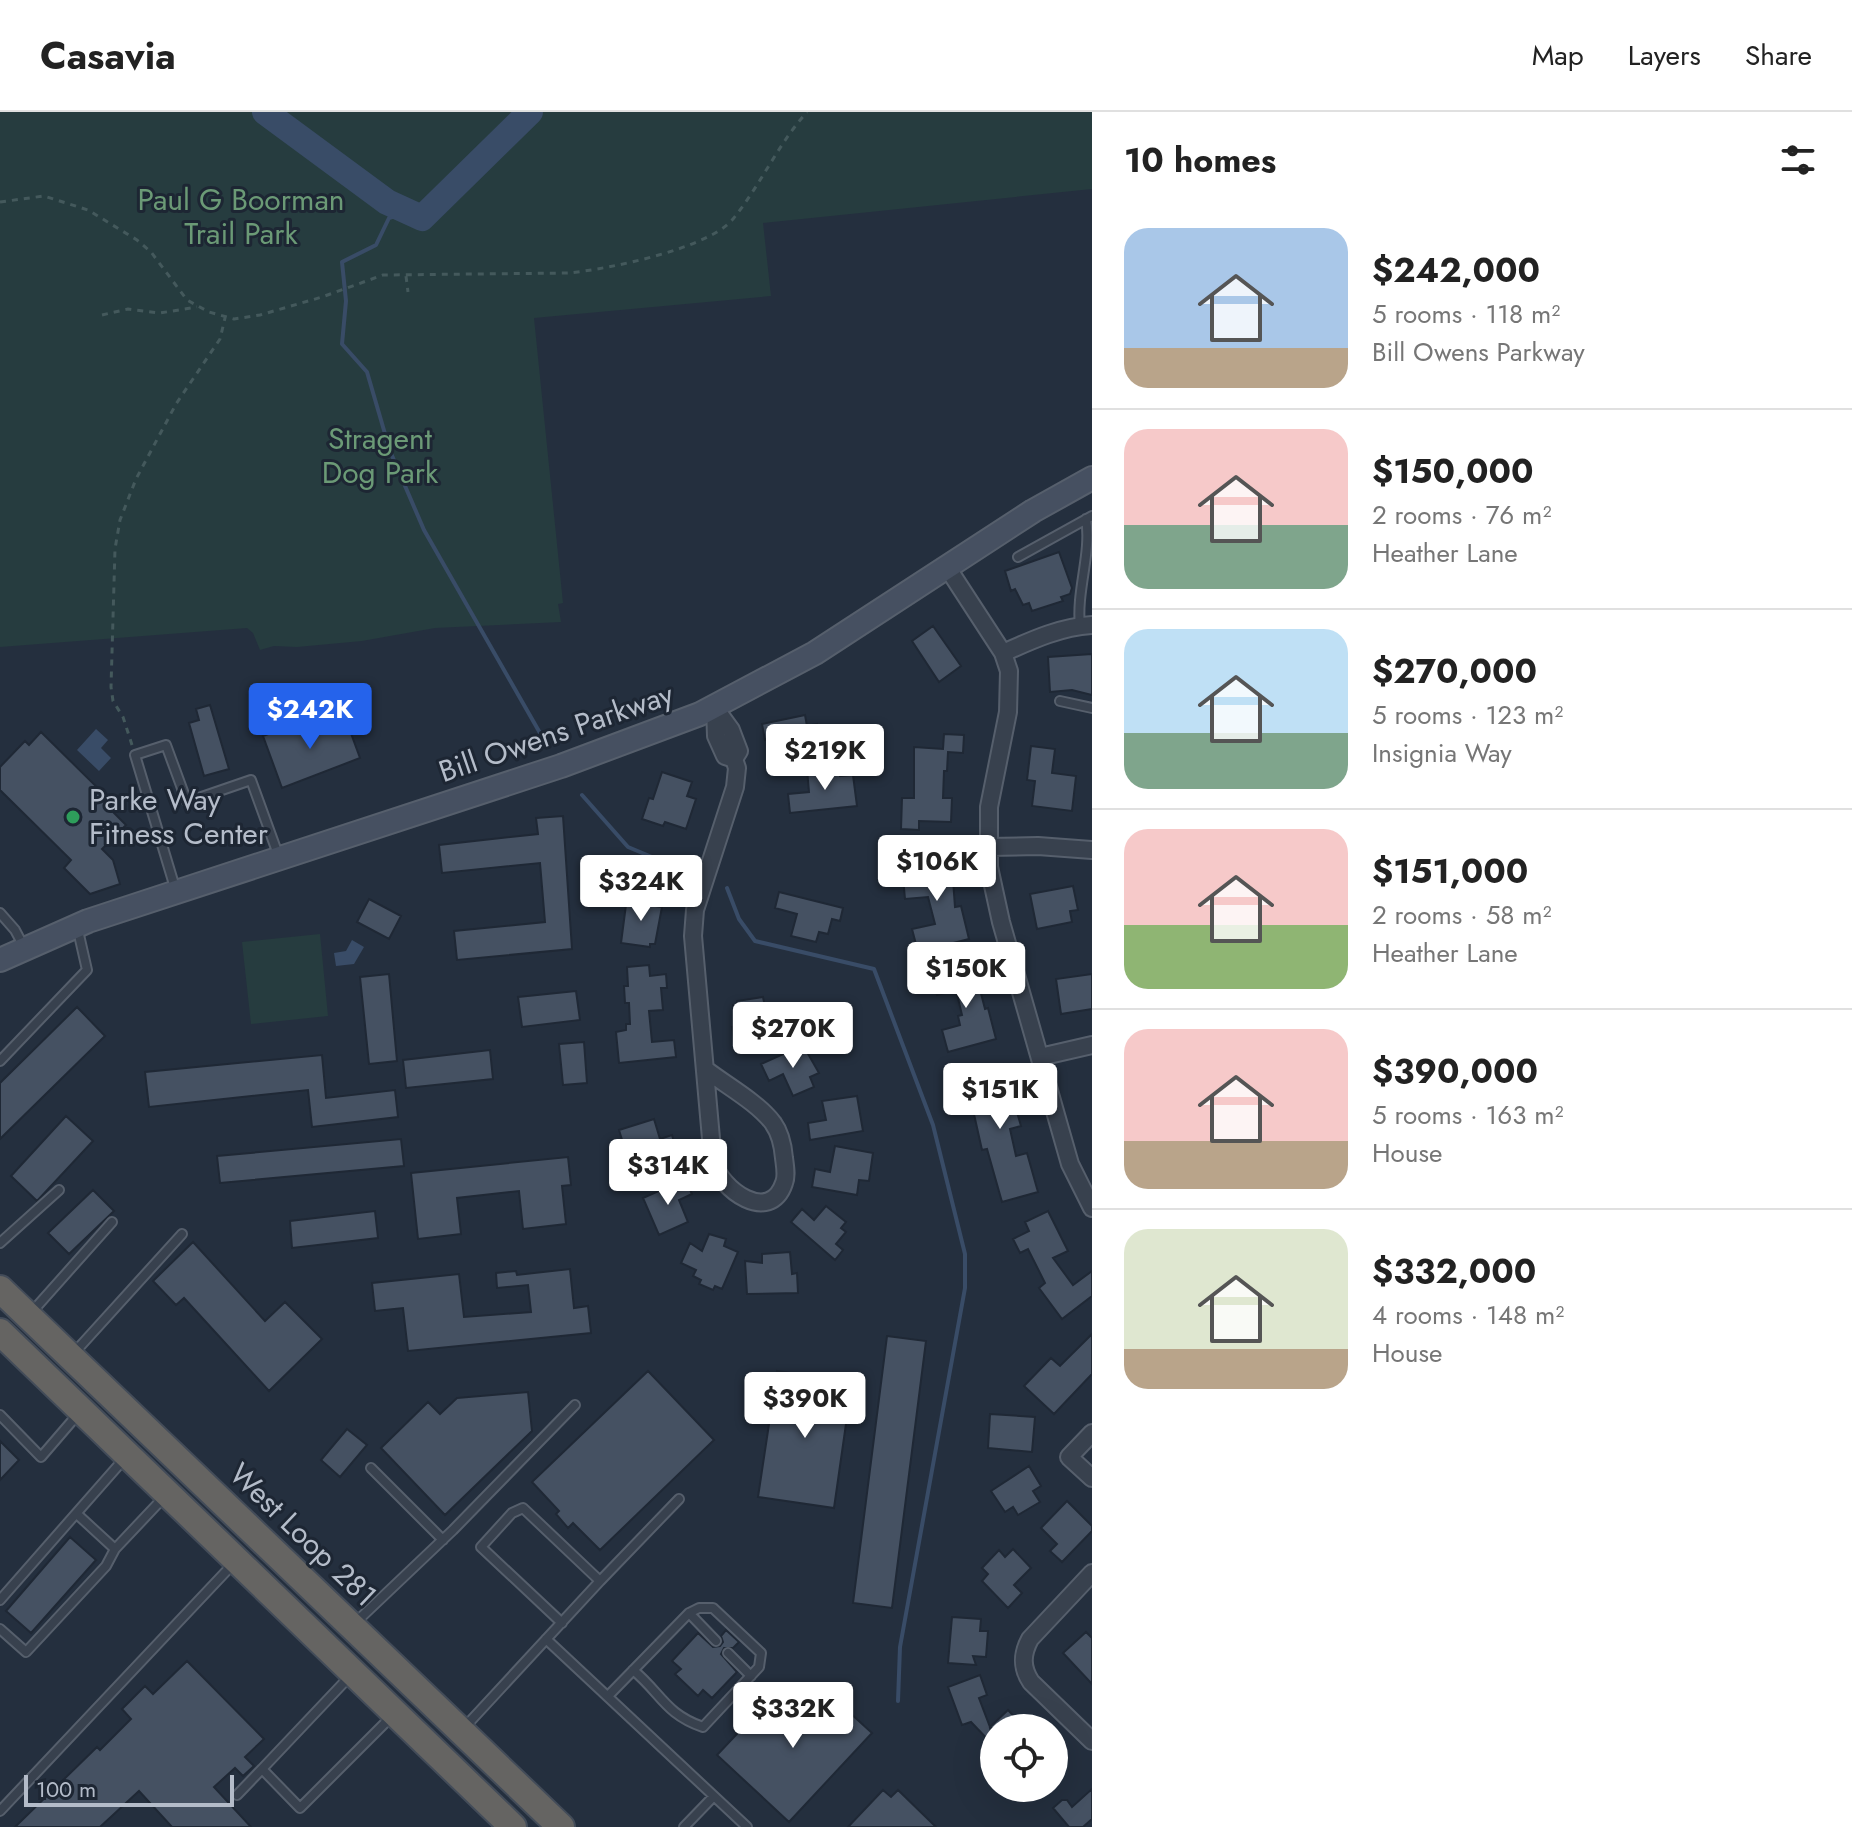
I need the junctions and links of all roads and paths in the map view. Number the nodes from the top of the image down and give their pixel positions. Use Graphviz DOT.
graph roads {
  1 [pos="807,112"];
  2 [pos="0,202"];
  3 [pos="405,275"];
  4 [pos="408,292"];
  5 [pos="197,307"];
  6 [pos="102,315"];
  7 [pos="225,318"];
  8 [pos="1092,478"];
  9 [pos="1089,518"];
  10 [pos="1018,557"];
  11 [pos="947,567"];
  12 [pos="1086,626"];
  13 [pos="1003,653"];
  14 [pos="1060,701"];
  15 [pos="715,708"];
  16 [pos="1092,708"];
  17 [pos="135,755"];
  18 [pos="988,847"];
  19 [pos="1092,850"];
  20 [pos="279,858"];
  21 [pos="176,892"];
  22 [pos="0,913"];
  23 [pos="77,925"];
  24 [pos="25,948"];
  25 [pos="0,960"];
  26 [pos="1092,1045"];
  27 [pos="1040,1057"];
  28 [pos="0,1061"];
  29 [pos="705,1069"];
  30 [pos="59,1190"];
  31 [pos="1092,1208"];
  32 [pos="112,1222"];
  33 [pos="182,1234"];
  34 [pos="0,1243"];
  35 [pos="0,1289"];
  36 [pos="28,1316"];
  37 [pos="0,1332"];
  38 [pos="71,1357"];
  39 [pos="575,1405"];
  40 [pos="81,1411"];
  41 [pos="0,1415"];
  42 [pos="1092,1433"];
  43 [pos="127,1455"];
  44 [pos="371,1468"];
  45 [pos="1092,1478"];
  46 [pos="166,1494"];
  47 [pos="679,1499"];
  48 [pos="78,1515"];
  49 [pos="443,1540"];
  50 [pos="115,1549"];
  51 [pos="236,1561"];
  52 [pos="1092,1573"];
  53 [pos="600,1581"];
  54 [pos="0,1600"];
  55 [pos="689,1613"];
  56 [pos="562,1623"];
  57 [pos="352,1627"];
  58 [pos="0,1629"];
  59 [pos="546,1639"];
  60 [pos="716,1641"];
  61 [pos="728,1653"];
  62 [pos="633,1670"];
  63 [pos="353,1672"];
  64 [pos="751,1676"];
  65 [pos="608,1696"];
  66 [pos="396,1712"];
  67 [pos="461,1731"];
  68 [pos="1092,1741"];
  69 [pos="262,1769"];
  70 [pos="513,1781"];
  71 [pos="237,1795"];
  72 [pos="714,1796"];
  73 [pos="486,1801"];
  74 [pos="0,1811"];
  75 [pos="513,1827"];
  76 [pos="561,1827"];
  77 [pos="684,1827"];
  78 [pos="747,1827"];
  1 -- 3 [label="path"];
  2 -- 5 [label="path"];
  3 -- 4 [label="path"];
  3 -- 7 [label="path"];
  5 -- 6 [label="path"];
  5 -- 7 [label="path"];
  7 -- 17 [label="path"];
  8 -- 11 [label="main road, Bill Owens Parkway"];
  9 -- 10 [label="lane"];
  9 -- 12 [label="lane"];
  11 -- 13 [label="street"];
  11 -- 15 [label="main road, Bill Owens Parkway"];
  12 -- 13 [label="street"];
  13 -- 18 [label="street"];
  14 -- 16 [label="lane"];
  15 -- 20 [label="main road, Bill Owens Parkway"];
  15 -- 29 [label="street"];
  17 -- 20 [label="lane"];
  17 -- 21 [label="lane"];
  18 -- 19 [label="street"];
  18 -- 27 [label="street"];
  20 -- 21 [label="main road, Bill Owens Parkway"];
  21 -- 23 [label="main road, Bill Owens Parkway"];
  22 -- 24 [label="lane"];
  23 -- 24 [label="main road, Bill Owens Parkway"];
  23 -- 28 [label="lane"];
  24 -- 25 [label="main road, Bill Owens Parkway"];
  26 -- 27 [label="street"];
  27 -- 31 [label="street"];
  29 -- 29 [label="street"];
  30 -- 34 [label="lane"];
  32 -- 36 [label="lane"];
  33 -- 38 [label="lane"];
  35 -- 36 [label="highway, West Loop 281"];
  36 -- 38 [label="highway, West Loop 281"];
  37 -- 40 [label="highway"];
  38 -- 57 [label="highway, West Loop 281"];
  39 -- 49 [label="lane"];
  40 -- 41 [label="lane"];
  40 -- 43 [label="highway"];
  42 -- 45 [label="street"];
  43 -- 46 [label="highway"];
  43 -- 48 [label="lane"];
  44 -- 49 [label="lane"];
  46 -- 50 [label="lane"];
  46 -- 51 [label="highway"];
  47 -- 53 [label="lane"];
  48 -- 50 [label="lane"];
  48 -- 54 [label="lane"];
  49 -- 57 [label="lane"];
  50 -- 58 [label="lane"];
  51 -- 63 [label="highway"];
  51 -- 74 [label="lane"];
  52 -- 68 [label="street"];
  53 -- 56 [label="lane"];
  53 -- 56 [label="lane"];
  55 -- 60 [label="lane"];
  55 -- 62 [label="lane"];
  55 -- 64 [label="lane"];
  56 -- 59 [label="lane"];
  57 -- 67 [label="highway, West Loop 281"];
  59 -- 65 [label="lane"];
  59 -- 67 [label="lane"];
  61 -- 64 [label="lane"];
  62 -- 64 [label="lane"];
  62 -- 65 [label="lane"];
  63 -- 66 [label="highway"];
  63 -- 69 [label="lane"];
  65 -- 72 [label="lane"];
  66 -- 69 [label="lane"];
  66 -- 73 [label="highway"];
  67 -- 70 [label="highway, West Loop 281"];
  69 -- 71 [label="lane"];
  70 -- 73 [label="highway"];
  70 -- 76 [label="highway, West Loop 281"];
  72 -- 77 [label="lane"];
  72 -- 78 [label="lane"];
  73 -- 75 [label="highway"];
}
